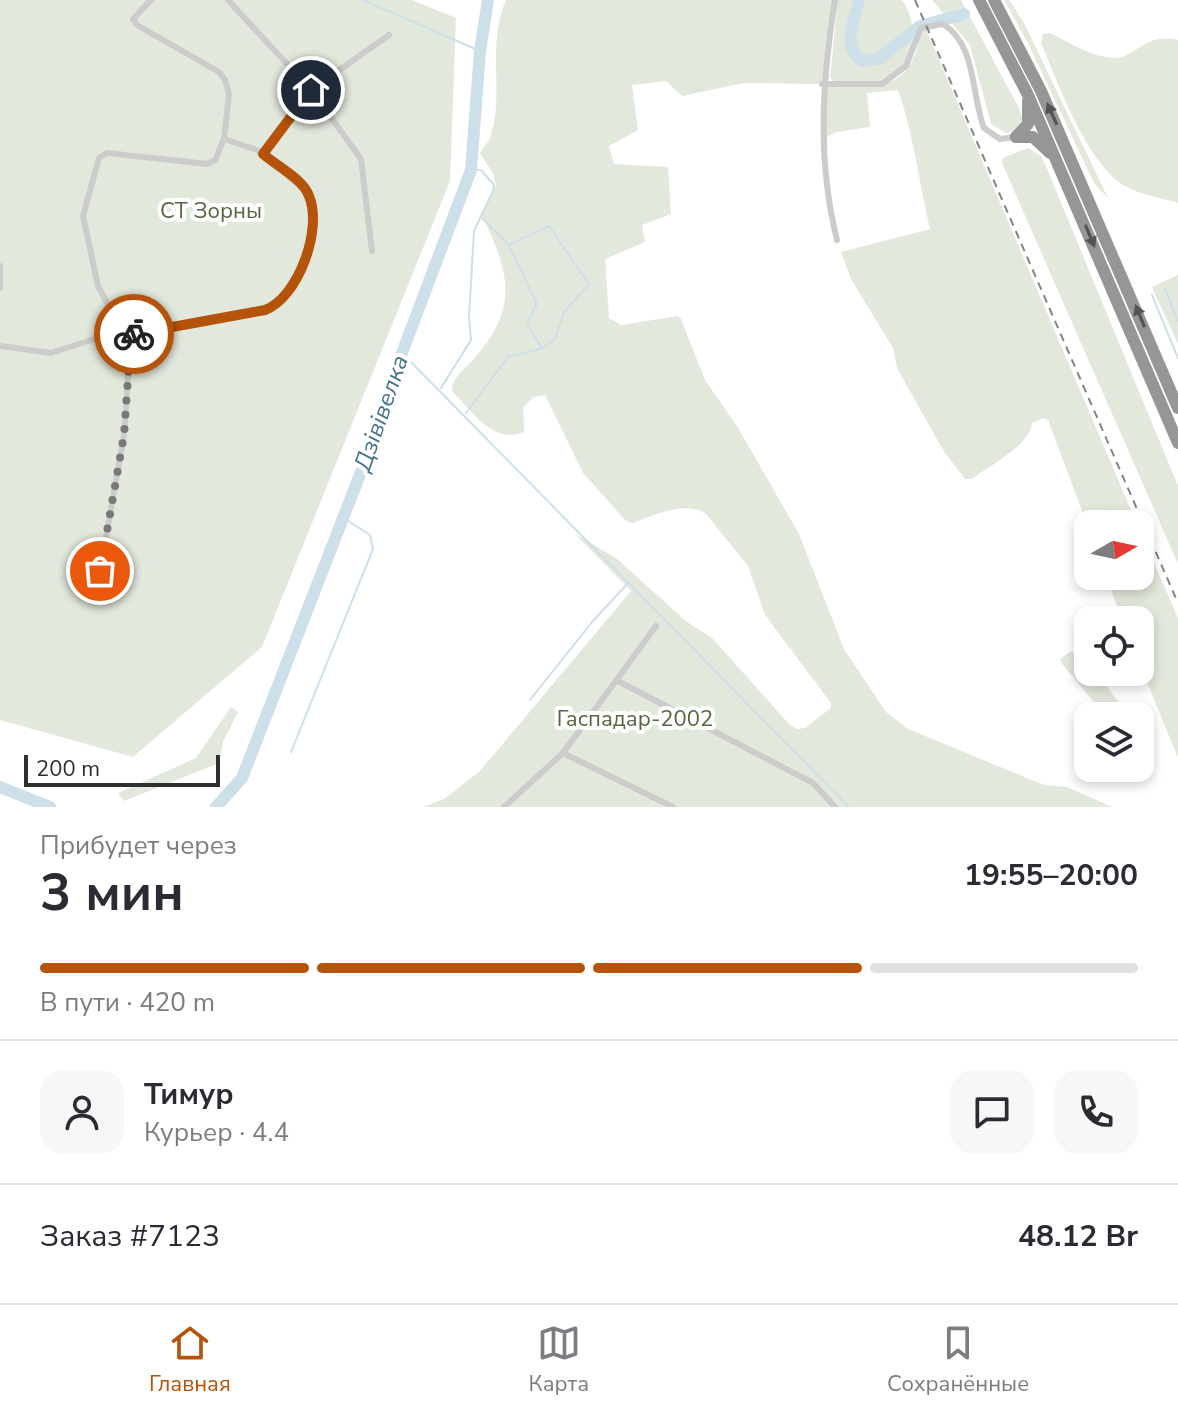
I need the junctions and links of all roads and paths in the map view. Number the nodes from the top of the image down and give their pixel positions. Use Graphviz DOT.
graph roads {
  1 [pos="151,0"];
  2 [pos="228,0"];
  3 [pos="835,0"];
  4 [pos="979,0"];
  5 [pos="994,0"];
  6 [pos="389,35"];
  7 [pos="822,84"];
  8 [pos="311,90"];
  9 [pos="1028,95"];
  10 [pos="1016,137"];
  11 [pos="224,139"];
  12 [pos="263,154"];
  13 [pos="1059,165"];
  14 [pos="837,240"];
  15 [pos="372,251"];
  16 [pos="0,266"];
  17 [pos="0,288"];
  18 [pos="122,330"];
  19 [pos="131,335"];
  20 [pos="0,346"];
  21 [pos="1178,408"];
  22 [pos="1178,443"];
  23 [pos="100,571"];
  24 [pos="656,626"];
  25 [pos="618,681"];
  26 [pos="563,753"];
  27 [pos="504,807"];
  28 [pos="673,807"];
  29 [pos="835,807"];
  1 -- 11 [label="street"];
  2 -- 8 [label="street"];
  3 -- 7 [label="street"];
  4 -- 9 [label="highway"];
  21 -- 5 [label="highway, one-way"];
  6 -- 8 [label="street"];
  7 -- 10 [label="street"];
  7 -- 14 [label="street"];
  8 -- 12 [label="street"];
  8 -- 15 [label="street"];
  9 -- 10 [label="highway"];
  9 -- 13 [label="highway"];
  10 -- 13 [label="highway"];
  11 -- 12 [label="street"];
  11 -- 18 [label="street"];
  12 -- 19 [label="street"];
  13 -- 22 [label="highway, one-way"];
  16 -- 17 [label="street"];
  18 -- 19 [label="street"];
  18 -- 20 [label="street"];
  19 -- 23 [label="street"];
  24 -- 25 [label="street"];
  25 -- 26 [label="street"];
  25 -- 29 [label="street"];
  26 -- 27 [label="street"];
  26 -- 28 [label="street"];
}
